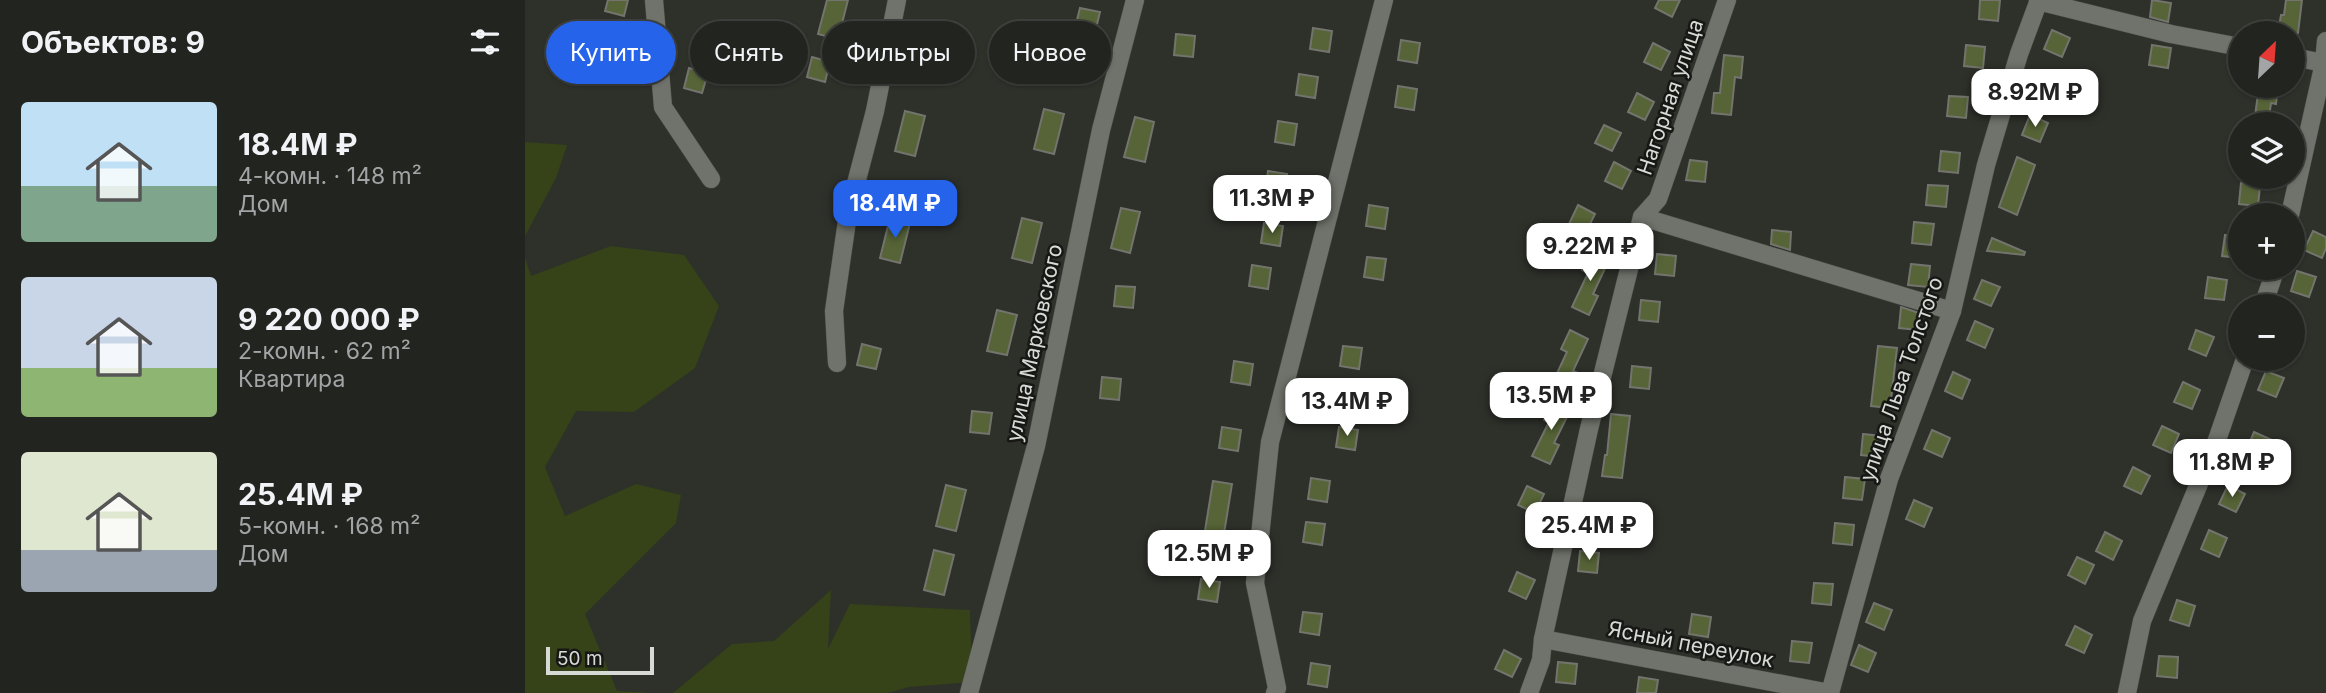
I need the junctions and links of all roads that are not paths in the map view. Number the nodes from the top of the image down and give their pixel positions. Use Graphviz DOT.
graph roads {
  1 [pos="654,0"];
  2 [pos="897,0"];
  3 [pos="1135,0"];
  4 [pos="1384,0"];
  5 [pos="1727,0"];
  6 [pos="2039,1"];
  7 [pos="2326,41"];
  8 [pos="2228,45"];
  9 [pos="2305,59"];
  10 [pos="2324,63"];
  11 [pos="711,179"];
  12 [pos="2293,203"];
  13 [pos="1642,218"];
  14 [pos="1952,311"];
  15 [pos="837,363"];
  16 [pos="2241,371"];
  17 [pos="1543,639"];
  18 [pos="969,693"];
  19 [pos="1275,693"];
  20 [pos="1529,693"];
  21 [pos="1830,693"];
  22 [pos="2127,693"];
  1 -- 11 [label="street"];
  2 -- 15 [label="street"];
  3 -- 18 [label="street, улица Марковского"];
  4 -- 19 [label="street"];
  5 -- 13 [label="street, Нагорная улица"];
  6 -- 8 [label="street"];
  6 -- 14 [label="street, улица Льва Толстого"];
  7 -- 10 [label="street"];
  9 -- 10 [label="street"];
  10 -- 12 [label="street"];
  13 -- 14 [label="street"];
  13 -- 17 [label="street, Нагорная улица"];
  14 -- 21 [label="street, улица Льва Толстого"];
  16 -- 22 [label="street"];
  17 -- 20 [label="street, Нагорная улица"];
  17 -- 21 [label="street, Ясный переулок"];
}
